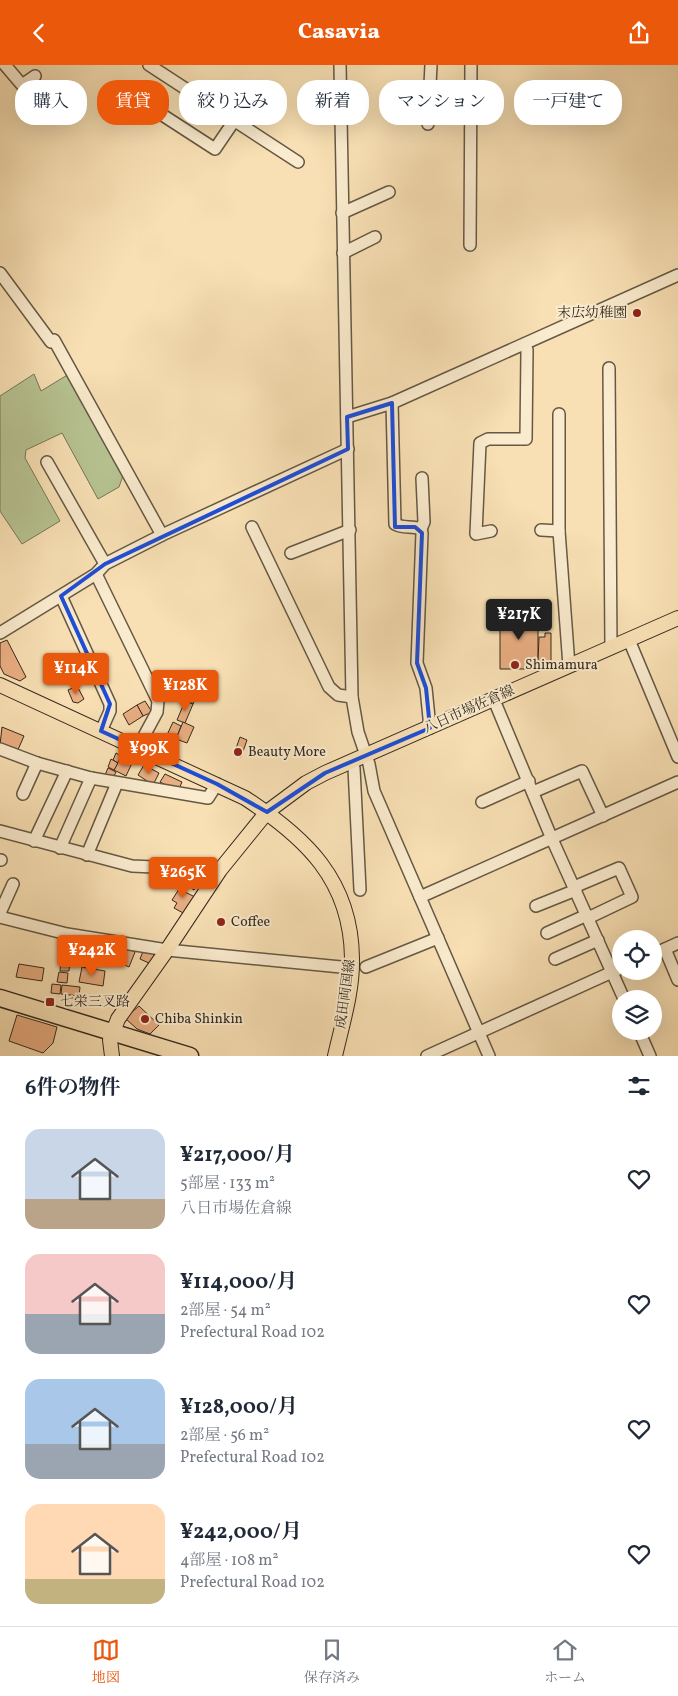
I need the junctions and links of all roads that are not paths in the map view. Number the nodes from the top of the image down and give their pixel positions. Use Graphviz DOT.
graph roads {
  1 [pos="5,65"];
  2 [pos="149,65"];
  3 [pos="352,65"];
  4 [pos="431,65"];
  5 [pos="471,65"];
  6 [pos="340,67"];
  7 [pos="35,76"];
  8 [pos="430,80"];
  9 [pos="179,85"];
  10 [pos="169,119"];
  11 [pos="231,125"];
  12 [pos="240,125"];
  13 [pos="298,162"];
  14 [pos="389,192"];
  15 [pos="342,213"];
  16 [pos="375,237"];
  17 [pos="470,245"];
  18 [pos="343,253"];
  19 [pos="0,273"];
  20 [pos="678,275"];
  21 [pos="525,344"];
  22 [pos="609,368"];
  23 [pos="392,403"];
  24 [pos="559,414"];
  25 [pos="347,417"];
  26 [pos="348,449"];
  27 [pos="47,462"];
  28 [pos="422,478"];
  29 [pos="252,527"];
  30 [pos="421,529"];
  31 [pos="350,530"];
  32 [pos="541,530"];
  33 [pos="491,531"];
  34 [pos="559,531"];
  35 [pos="162,535"];
  36 [pos="291,553"];
  37 [pos="105,564"];
  38 [pos="96,574"];
  39 [pos="61,596"];
  40 [pos="678,618"];
  41 [pos="0,633"];
  42 [pos="629,640"];
  43 [pos="611,648"];
  44 [pos="569,666"];
  45 [pos="0,685"];
  46 [pos="352,697"];
  47 [pos="494,700"];
  48 [pos="430,727"];
  49 [pos="100,731"];
  50 [pos="0,749"];
  51 [pos="137,749"];
  52 [pos="677,750"];
  53 [pos="366,755"];
  54 [pos="37,763"];
  55 [pos="354,768"];
  56 [pos="67,771"];
  57 [pos="91,778"];
  58 [pos="678,782"];
  59 [pos="117,783"];
  60 [pos="217,784"];
  61 [pos="531,786"];
  62 [pos="23,794"];
  63 [pos="482,802"];
  64 [pos="267,812"];
  65 [pos="603,816"];
  66 [pos="0,831"];
  67 [pos="552,839"];
  68 [pos="34,841"];
  69 [pos="60,848"];
  70 [pos="87,855"];
  71 [pos="220,870"];
  72 [pos="14,884"];
  73 [pos="575,889"];
  74 [pos="360,890"];
  75 [pos="420,897"];
  76 [pos="536,906"];
  77 [pos="0,913"];
  78 [pos="0,917"];
  79 [pos="588,917"];
  80 [pos="547,933"];
  81 [pos="438,938"];
  82 [pos="598,940"];
  83 [pos="678,943"];
  84 [pos="665,949"];
  85 [pos="167,950"];
  86 [pos="662,950"];
  87 [pos="555,959"];
  88 [pos="612,962"];
  89 [pos="341,967"];
  90 [pos="366,967"];
  91 [pos="612,972"];
  92 [pos="678,980"];
  93 [pos="0,997"];
  94 [pos="113,1031"];
  95 [pos="478,1032"];
  96 [pos="643,1040"];
  97 [pos="112,1056"];
  98 [pos="190,1056"];
  99 [pos="335,1056"];
  100 [pos="427,1056"];
  101 [pos="489,1056"];
  102 [pos="650,1056"];
  1 -- 7 [label="street"];
  2 -- 9 [label="street"];
  3 -- 6 [label="street"];
  4 -- 8 [label="street"];
  5 -- 17 [label="street"];
  6 -- 15 [label="street"];
  10 -- 11 [label="street"];
  12 -- 13 [label="street"];
  14 -- 15 [label="street"];
  15 -- 18 [label="street"];
  16 -- 18 [label="street"];
  18 -- 25 [label="street"];
  19 -- 35 [label="street"];
  20 -- 21 [label="street"];
  21 -- 23 [label="street"];
  21 -- 33 [label="street"];
  22 -- 43 [label="street"];
  23 -- 25 [label="street"];
  23 -- 30 [label="street"];
  24 -- 34 [label="street"];
  25 -- 26 [label="street"];
  26 -- 31 [label="street"];
  26 -- 35 [label="street"];
  27 -- 37 [label="street"];
  28 -- 30 [label="street"];
  29 -- 46 [label="street"];
  30 -- 48 [label="street"];
  31 -- 36 [label="street"];
  31 -- 46 [label="street"];
  32 -- 34 [label="street"];
  34 -- 44 [label="street"];
  35 -- 37 [label="street"];
  37 -- 38 [label="street"];
  38 -- 39 [label="street"];
  38 -- 51 [label="street"];
  39 -- 41 [label="street"];
  39 -- 49 [label="street"];
  40 -- 42 [label="main road, 八日市場佐倉線"];
  42 -- 43 [label="main road, 八日市場佐倉線"];
  42 -- 52 [label="street"];
  43 -- 44 [label="main road, 八日市場佐倉線"];
  44 -- 47 [label="main road, 八日市場佐倉線"];
  45 -- 49 [label="main road, 成田両国線"];
  46 -- 53 [label="street"];
  47 -- 48 [label="main road, 八日市場佐倉線"];
  47 -- 61 [label="street"];
  48 -- 53 [label="main road, 八日市場佐倉線"];
  49 -- 51 [label="main road, 成田両国線"];
  50 -- 54 [label="street"];
  51 -- 60 [label="main road, 成田両国線"];
  53 -- 64 [label="main road, 八日市場佐倉線"];
  53 -- 75 [label="street"];
  54 -- 56 [label="street"];
  54 -- 62 [label="street"];
  55 -- 74 [label="street"];
  56 -- 57 [label="street"];
  56 -- 68 [label="street"];
  57 -- 59 [label="street"];
  57 -- 69 [label="street"];
  58 -- 65 [label="street"];
  59 -- 60 [label="street"];
  59 -- 70 [label="street"];
  60 -- 64 [label="main road, 成田両国線"];
  61 -- 63 [label="street"];
  61 -- 65 [label="street"];
  61 -- 67 [label="street"];
  64 -- 71 [label="main road, 八日市場佐倉線"];
  64 -- 99 [label="main road, 成田両国線"];
  65 -- 67 [label="street"];
  66 -- 68 [label="street"];
  67 -- 73 [label="street"];
  67 -- 75 [label="street"];
  68 -- 69 [label="street"];
  69 -- 70 [label="street"];
  70 -- 71 [label="street"];
  71 -- 85 [label="main road, 八日市場佐倉線"];
  72 -- 77 [label="street"];
  73 -- 76 [label="street"];
  73 -- 79 [label="street"];
  73 -- 79 [label="street"];
  75 -- 81 [label="street"];
  78 -- 85 [label="street"];
  79 -- 80 [label="street"];
  79 -- 82 [label="street"];
  81 -- 90 [label="street"];
  81 -- 95 [label="street"];
  82 -- 87 [label="street"];
  82 -- 88 [label="street"];
  83 -- 84 [label="street"];
  84 -- 86 [label="street"];
  84 -- 92 [label="street"];
  85 -- 89 [label="street"];
  85 -- 94 [label="main road, 八日市場佐倉線"];
  91 -- 95 [label="street"];
  93 -- 94 [label="highway"];
  94 -- 97 [label="main road"];
  94 -- 98 [label="highway"];
  95 -- 100 [label="street"];
  95 -- 101 [label="street"];
  96 -- 102 [label="street"];
}
